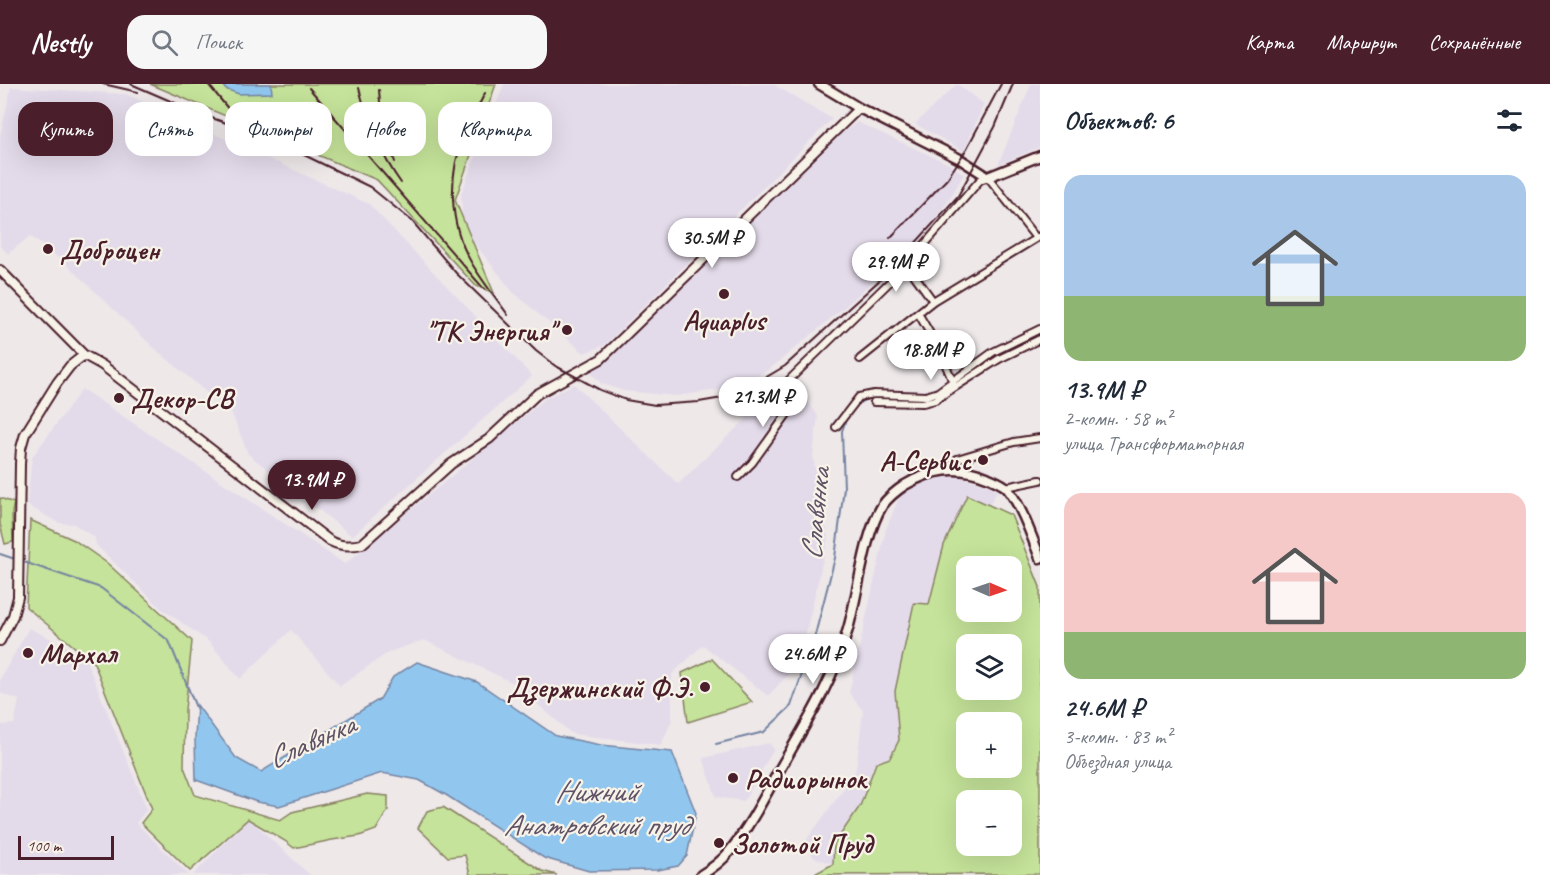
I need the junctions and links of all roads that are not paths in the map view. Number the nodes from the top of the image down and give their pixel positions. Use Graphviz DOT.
graph roads {
  1 [pos="819,84"];
  2 [pos="859,108"];
  3 [pos="1040,156"];
  4 [pos="988,177"];
  5 [pos="1038,237"];
  6 [pos="907,265"];
  7 [pos="0,270"];
  8 [pos="933,301"];
  9 [pos="918,313"];
  10 [pos="1040,329"];
  11 [pos="1040,339"];
  12 [pos="84,355"];
  13 [pos="860,359"];
  14 [pos="952,382"];
  15 [pos="874,402"];
  16 [pos="836,427"];
  17 [pos="1040,438"];
  18 [pos="951,469"];
  19 [pos="738,477"];
  20 [pos="1040,480"];
  21 [pos="1006,487"];
  22 [pos="1038,548"];
  23 [pos="1040,558"];
  24 [pos="0,641"];
  25 [pos="701,875"];
  1 -- 2 [label="main road"];
  2 -- 4 [label="main road"];
  2 -- 12 [label="street"];
  3 -- 4 [label="main road"];
  4 -- 5 [label="street"];
  4 -- 6 [label="street"];
  5 -- 8 [label="street"];
  6 -- 8 [label="street"];
  6 -- 19 [label="street"];
  7 -- 12 [label="street"];
  8 -- 9 [label="street"];
  9 -- 13 [label="street"];
  9 -- 14 [label="street"];
  10 -- 14 [label="street"];
  11 -- 15 [label="street"];
  12 -- 24 [label="street"];
  14 -- 16 [label="street"];
  17 -- 18 [label="street"];
  18 -- 21 [label="main road"];
  18 -- 25 [label="main road"];
  20 -- 21 [label="street"];
  21 -- 22 [label="main road"];
  22 -- 23 [label="main road"];
}
